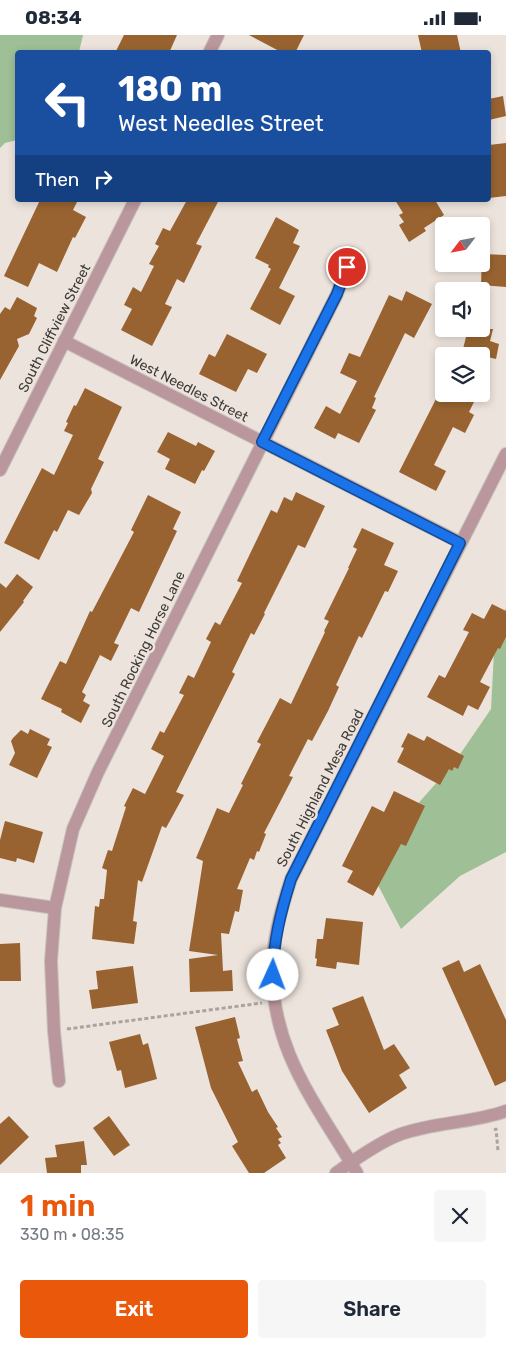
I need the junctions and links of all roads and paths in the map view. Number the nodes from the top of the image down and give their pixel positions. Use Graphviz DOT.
graph roads {
  1 [pos="218,35"];
  2 [pos="210,50"];
  3 [pos="134,202"];
  4 [pos="352,253"];
  5 [pos="64,341"];
  6 [pos="262,442"];
  7 [pos="506,454"];
  8 [pos="0,469"];
  9 [pos="460,543"];
  10 [pos="0,900"];
  11 [pos="55,907"];
  12 [pos="275,1001"];
  13 [pos="54,1031"];
  14 [pos="59,1081"];
  15 [pos="506,1111"];
  16 [pos="487,1131"];
  17 [pos="498,1151"];
  18 [pos="354,1168"];
  19 [pos="336,1173"];
  1 -- 2 [label="street"];
  3 -- 5 [label="street, South Cliffview Street"];
  4 -- 6 [label="street, South Rocking Horse Lane"];
  5 -- 6 [label="street, West Needles Street"];
  5 -- 8 [label="street, South Cliffview Street"];
  6 -- 9 [label="street, West Needles Street"];
  6 -- 11 [label="street, South Rocking Horse Lane"];
  7 -- 9 [label="street, South Highland Mesa Road"];
  9 -- 12 [label="street, South Highland Mesa Road"];
  10 -- 11 [label="street"];
  11 -- 13 [label="street, South Rocking Horse Lane"];
  12 -- 13 [label="path"];
  12 -- 18 [label="street, South Highland Mesa Road"];
  13 -- 14 [label="street, South Rocking Horse Lane"];
  15 -- 18 [label="street"];
  16 -- 17 [label="path"];
  18 -- 19 [label="street"];
}
